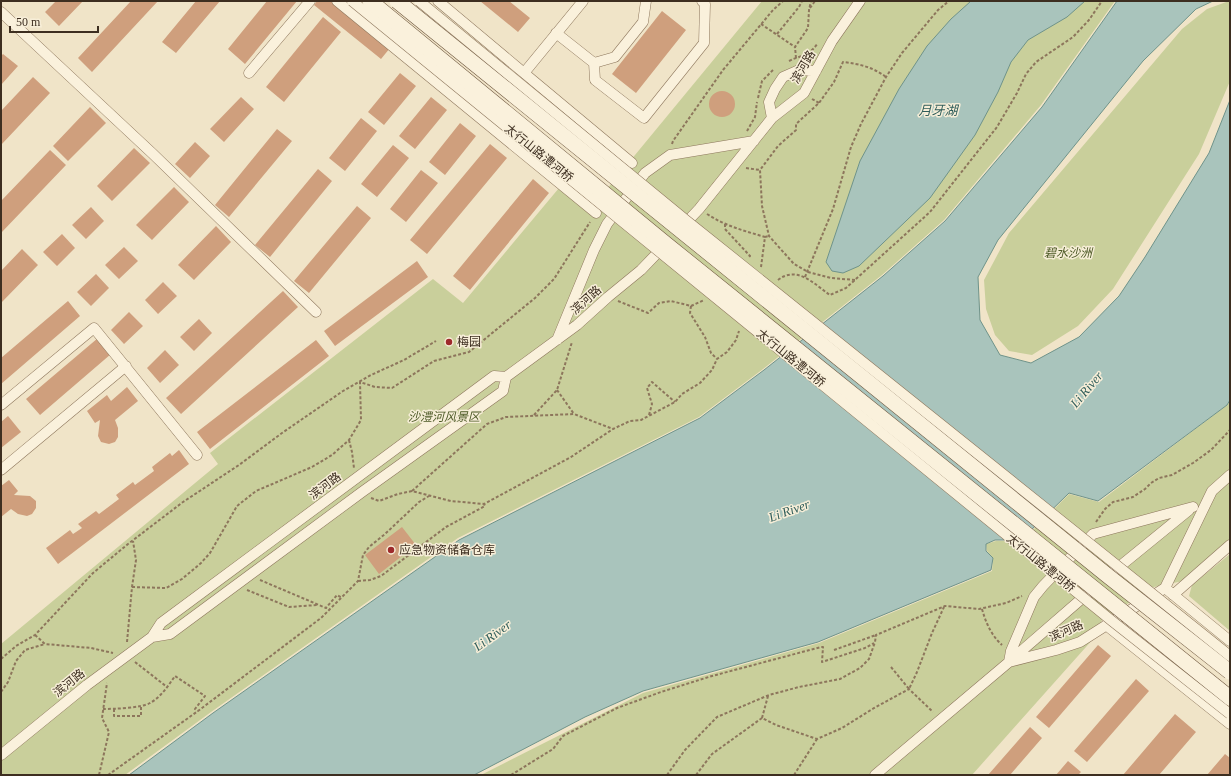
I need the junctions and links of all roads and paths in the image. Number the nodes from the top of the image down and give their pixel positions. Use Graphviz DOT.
graph roads {
  1 [pos="310,1"];
  2 [pos="337,1"];
  3 [pos="352,1"];
  4 [pos="370,1"];
  5 [pos="397,1"];
  6 [pos="419,1"];
  7 [pos="438,1"];
  8 [pos="583,1"];
  9 [pos="646,1"];
  10 [pos="702,1"];
  11 [pos="783,1"];
  12 [pos="802,1"];
  13 [pos="811,1"];
  14 [pos="815,1"];
  15 [pos="860,1"];
  16 [pos="949,1"];
  17 [pos="1102,1"];
  18 [pos="809,10"];
  19 [pos="1,12"];
  20 [pos="761,24"];
  21 [pos="556,34"];
  22 [pos="777,34"];
  23 [pos="795,47"];
  24 [pos="594,63"];
  25 [pos="796,71"];
  26 [pos="816,71"];
  27 [pos="249,73"];
  28 [pos="524,73"];
  29 [pos="886,77"];
  30 [pos="772,118"];
  31 [pos="754,141"];
  32 [pos="670,155"];
  33 [pos="632,163"];
  34 [pos="700,209"];
  35 [pos="596,214"];
  36 [pos="684,225"];
  37 [pos="766,237"];
  38 [pos="663,247"];
  39 [pos="808,272"];
  40 [pos="805,278"];
  41 [pos="856,280"];
  42 [pos="775,284"];
  43 [pos="608,297"];
  44 [pos="704,300"];
  45 [pos="691,306"];
  46 [pos="316,312"];
  47 [pos="576,325"];
  48 [pos="740,331"];
  49 [pos="436,341"];
  50 [pos="557,341"];
  51 [pos="717,359"];
  52 [pos="126,366"];
  53 [pos="506,377"];
  54 [pos="360,382"];
  55 [pos="557,390"];
  56 [pos="674,402"];
  57 [pos="1,405"];
  58 [pos="574,414"];
  59 [pos="534,415"];
  60 [pos="649,415"];
  61 [pos="613,429"];
  62 [pos="1230,430"];
  63 [pos="349,440"];
  64 [pos="197,455"];
  65 [pos="1,470"];
  66 [pos="1230,475"];
  67 [pos="359,477"];
  68 [pos="365,490"];
  69 [pos="412,491"];
  70 [pos="1212,491"];
  71 [pos="429,496"];
  72 [pos="484,504"];
  73 [pos="1193,507"];
  74 [pos="1095,523"];
  75 [pos="132,541"];
  76 [pos="1230,545"];
  77 [pos="241,564"];
  78 [pos="1113,571"];
  79 [pos="249,576"];
  80 [pos="358,581"];
  81 [pos="235,586"];
  82 [pos="132,587"];
  83 [pos="1169,592"];
  84 [pos="1088,593"];
  85 [pos="1034,597"];
  86 [pos="342,598"];
  87 [pos="318,605"];
  88 [pos="945,606"];
  89 [pos="982,609"];
  90 [pos="1110,623"];
  91 [pos="35,635"];
  92 [pos="876,635"];
  93 [pos="152,637"];
  94 [pos="1230,641"];
  95 [pos="875,642"];
  96 [pos="46,644"];
  97 [pos="834,650"];
  98 [pos="1012,650"];
  99 [pos="126,656"];
  100 [pos="1230,656"];
  101 [pos="1,659"];
  102 [pos="1009,662"];
  103 [pos="890,667"];
  104 [pos="110,668"];
  105 [pos="1230,672"];
  106 [pos="167,687"];
  107 [pos="909,689"];
  108 [pos="1,692"];
  109 [pos="768,695"];
  110 [pos="1230,698"];
  111 [pos="141,705"];
  112 [pos="103,709"];
  113 [pos="114,709"];
  114 [pos="198,712"];
  115 [pos="1230,714"];
  116 [pos="762,718"];
  117 [pos="941,720"];
  118 [pos="1230,724"];
  119 [pos="817,739"];
  120 [pos="1,755"];
  121 [pos="99,775"];
  122 [pos="108,775"];
  123 [pos="511,775"];
  124 [pos="666,775"];
  125 [pos="696,775"];
  126 [pos="794,775"];
  127 [pos="875,775"];
  1 -- 27 [label="street"];
  2 -- 35 [label="street"];
  3 -- 38 [label="street, 太行山路澧河桥, bridge"];
  4 -- 38 [label="main road, 太行山路澧河桥, bridge"];
  5 -- 36 [label="main road, bridge"];
  6 -- 36 [label="street, bridge"];
  7 -- 28 [label="street"];
  8 -- 21 [label="street"];
  9 -- 24 [label="street"];
  10 -- 24 [label="street"];
  11 -- 20 [label="path"];
  12 -- 22 [label="path"];
  13 -- 18 [label="path"];
  14 -- 18 [label="path"];
  15 -- 26 [label="street, 滨河路"];
  16 -- 29 [label="path"];
  17 -- 41 [label="path"];
  18 -- 23 [label="path"];
  19 -- 46 [label="street"];
  20 -- 22 [label="path"];
  20 -- 32 [label="path"];
  21 -- 24 [label="street"];
  21 -- 28 [label="street"];
  22 -- 23 [label="path"];
  23 -- 25 [label="path"];
  25 -- 26 [label="street"];
  25 -- 30 [label="street"];
  26 -- 30 [label="street, 滨河路"];
  28 -- 33 [label="street"];
  29 -- 39 [label="path"];
  29 -- 39 [label="path"];
  30 -- 31 [label="street, 滨河路"];
  31 -- 32 [label="street"];
  31 -- 34 [label="street, 滨河路"];
  32 -- 50 [label="street"];
  34 -- 36 [label="street, 滨河路"];
  34 -- 37 [label="path"];
  35 -- 54 [label="path"];
  36 -- 78 [label="main road, bridge"];
  38 -- 43 [label="street, 滨河路"];
  38 -- 84 [label="main road, 太行山路澧河桥, bridge"];
  39 -- 40 [label="path"];
  39 -- 41 [label="path"];
  40 -- 41 [label="path"];
  40 -- 42 [label="path"];
  43 -- 45 [label="path"];
  43 -- 47 [label="street, 滨河路"];
  44 -- 45 [label="path"];
  45 -- 51 [label="path"];
  47 -- 50 [label="street, 滨河路"];
  47 -- 55 [label="path"];
  48 -- 51 [label="path"];
  49 -- 54 [label="path"];
  50 -- 53 [label="street, 滨河路"];
  51 -- 56 [label="path"];
  52 -- 57 [label="street"];
  52 -- 64 [label="street"];
  52 -- 65 [label="street"];
  53 -- 67 [label="street, 滨河路"];
  53 -- 68 [label="street"];
  54 -- 63 [label="path"];
  54 -- 75 [label="path"];
  55 -- 58 [label="path"];
  55 -- 59 [label="path"];
  56 -- 60 [label="path"];
  56 -- 60 [label="path"];
  58 -- 59 [label="path"];
  58 -- 61 [label="path"];
  59 -- 69 [label="path"];
  60 -- 61 [label="path"];
  61 -- 72 [label="path"];
  62 -- 74 [label="path"];
  63 -- 67 [label="path"];
  63 -- 82 [label="path"];
  66 -- 70 [label="street"];
  67 -- 68 [label="street"];
  67 -- 77 [label="street, 滨河路"];
  68 -- 69 [label="path"];
  68 -- 79 [label="street"];
  69 -- 71 [label="path"];
  70 -- 73 [label="street"];
  70 -- 83 [label="street"];
  71 -- 72 [label="path"];
  71 -- 80 [label="path"];
  72 -- 80 [label="path"];
  73 -- 78 [label="street"];
  73 -- 85 [label="street"];
  75 -- 82 [label="path"];
  75 -- 91 [label="path"];
  76 -- 83 [label="street, 滨河路"];
  77 -- 79 [label="street"];
  77 -- 93 [label="street, 滨河路"];
  78 -- 100 [label="street, bridge"];
  78 -- 105 [label="main road, bridge"];
  79 -- 81 [label="street"];
  79 -- 87 [label="path"];
  80 -- 86 [label="path"];
  81 -- 87 [label="path"];
  81 -- 93 [label="street"];
  82 -- 99 [label="path"];
  83 -- 90 [label="street, 滨河路"];
  83 -- 94 [label="street"];
  84 -- 90 [label="street, 太行山路澧河桥, bridge"];
  84 -- 102 [label="street"];
  84 -- 110 [label="main road, 太行山路澧河桥, bridge"];
  85 -- 89 [label="path"];
  85 -- 98 [label="street"];
  86 -- 87 [label="path"];
  86 -- 114 [label="path"];
  88 -- 89 [label="path"];
  88 -- 92 [label="path"];
  88 -- 107 [label="path"];
  89 -- 98 [label="path"];
  90 -- 102 [label="street, 滨河路"];
  90 -- 115 [label="street, 太行山路澧河桥, bridge"];
  90 -- 118 [label="street"];
  91 -- 96 [label="path"];
  91 -- 101 [label="path"];
  92 -- 95 [label="path"];
  92 -- 97 [label="path"];
  93 -- 99 [label="street, 滨河路"];
  95 -- 109 [label="path"];
  95 -- 123 [label="path"];
  96 -- 99 [label="path"];
  96 -- 108 [label="path"];
  98 -- 102 [label="street"];
  99 -- 104 [label="street, 滨河路"];
  99 -- 106 [label="path"];
  102 -- 117 [label="street, 滨河路"];
  103 -- 107 [label="path"];
  104 -- 112 [label="path"];
  104 -- 120 [label="street, 滨河路"];
  106 -- 111 [label="path"];
  106 -- 114 [label="path"];
  107 -- 117 [label="path"];
  107 -- 119 [label="path"];
  109 -- 116 [label="path"];
  109 -- 124 [label="path"];
  111 -- 113 [label="path"];
  111 -- 113 [label="path"];
  112 -- 113 [label="path"];
  112 -- 121 [label="path"];
  114 -- 122 [label="path"];
  116 -- 119 [label="path"];
  116 -- 125 [label="path"];
  117 -- 127 [label="street, 滨河路"];
  119 -- 126 [label="path"];
}
